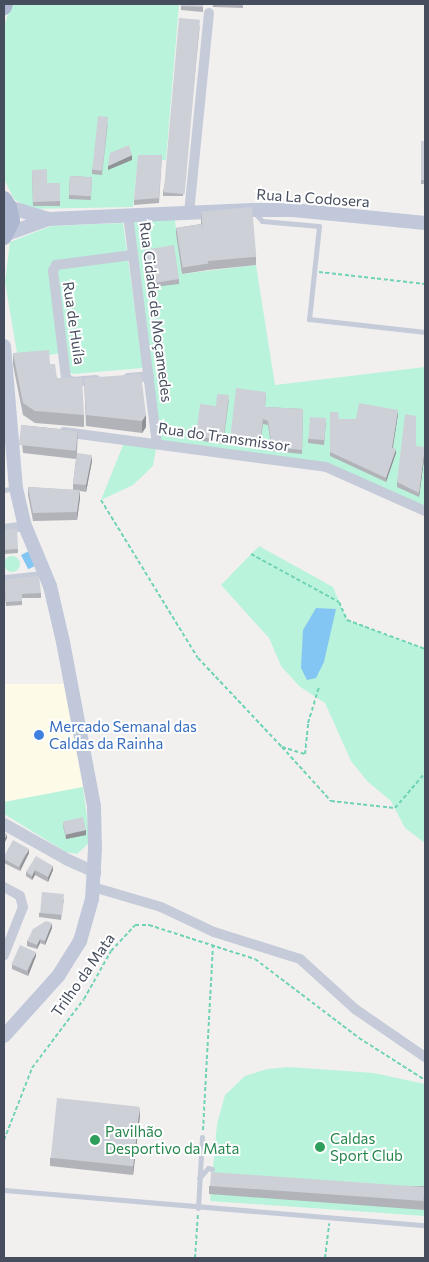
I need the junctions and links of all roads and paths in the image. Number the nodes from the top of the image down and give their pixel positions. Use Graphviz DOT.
graph roads {
  1 [pos="209,13"];
  2 [pos="7,203"];
  3 [pos="252,210"];
  4 [pos="189,213"];
  5 [pos="128,215"];
  6 [pos="48,219"];
  7 [pos="425,223"];
  8 [pos="5,236"];
  9 [pos="132,255"];
  10 [pos="314,272"];
  11 [pos="425,284"];
  12 [pos="425,332"];
  13 [pos="4,346"];
  14 [pos="149,376"];
  15 [pos="49,430"];
  16 [pos="157,443"];
  17 [pos="9,463"];
  18 [pos="10,489"];
  19 [pos="101,500"];
  20 [pos="425,511"];
  21 [pos="25,526"];
  22 [pos="4,529"];
  23 [pos="251,554"];
  24 [pos="46,573"];
  25 [pos="4,577"];
  26 [pos="425,649"];
  27 [pos="319,687"];
  28 [pos="282,747"];
  29 [pos="425,772"];
  30 [pos="4,824"];
  31 [pos="94,872"];
  32 [pos="4,887"];
  33 [pos="93,887"];
  34 [pos="214,944"];
  35 [pos="4,954"];
  36 [pos="4,1036"];
  37 [pos="425,1057"];
  38 [pos="425,1080"];
  39 [pos="202,1137"];
  40 [pos="4,1140"];
  41 [pos="212,1169"];
  42 [pos="198,1178"];
  43 [pos="4,1190"];
  44 [pos="198,1208"];
  45 [pos="330,1218"];
  46 [pos="425,1225"];
  47 [pos="195,1258"];
  48 [pos="326,1258"];
  1 -- 4 [label="street"];
  2 -- 6 [label="main road, Rua La Codosera"];
  2 -- 8 [label="main road"];
  3 -- 4 [label="main road, Rua La Codosera"];
  3 -- 7 [label="main road, Rua La Codosera"];
  3 -- 10 [label="lane"];
  4 -- 5 [label="main road, Rua La Codosera"];
  5 -- 6 [label="main road, Rua La Codosera"];
  5 -- 9 [label="street, Rua Cidade de Moçamedes"];
  6 -- 8 [label="main road, Rua La Codosera"];
  9 -- 14 [label="street, Rua Cidade de Moçamedes"];
  9 -- 14 [label="street, Rua de Huíla"];
  10 -- 11 [label="path"];
  10 -- 12 [label="lane"];
  13 -- 17 [label="main road"];
  14 -- 16 [label="street, Rua Cidade de Moçamedes"];
  15 -- 16 [label="street, Rua do Transmissor"];
  16 -- 20 [label="street, Rua do Transmissor"];
  17 -- 18 [label="main road"];
  18 -- 21 [label="main road"];
  19 -- 28 [label="path"];
  21 -- 22 [label="street"];
  21 -- 24 [label="main road"];
  23 -- 26 [label="path"];
  24 -- 25 [label="lane"];
  24 -- 31 [label="main road"];
  27 -- 28 [label="path"];
  28 -- 29 [label="path"];
  30 -- 31 [label="street"];
  31 -- 33 [label="main road"];
  32 -- 35 [label="street"];
  33 -- 36 [label="main road"];
  33 -- 37 [label="street"];
  34 -- 38 [label="path, Trilho da Mata"];
  34 -- 39 [label="path"];
  34 -- 40 [label="path, Trilho da Mata"];
  39 -- 42 [label="lane"];
  41 -- 42 [label="lane"];
  42 -- 44 [label="lane"];
  43 -- 44 [label="lane"];
  44 -- 45 [label="lane"];
  44 -- 47 [label="path"];
  45 -- 46 [label="lane"];
  45 -- 48 [label="path"];
}
